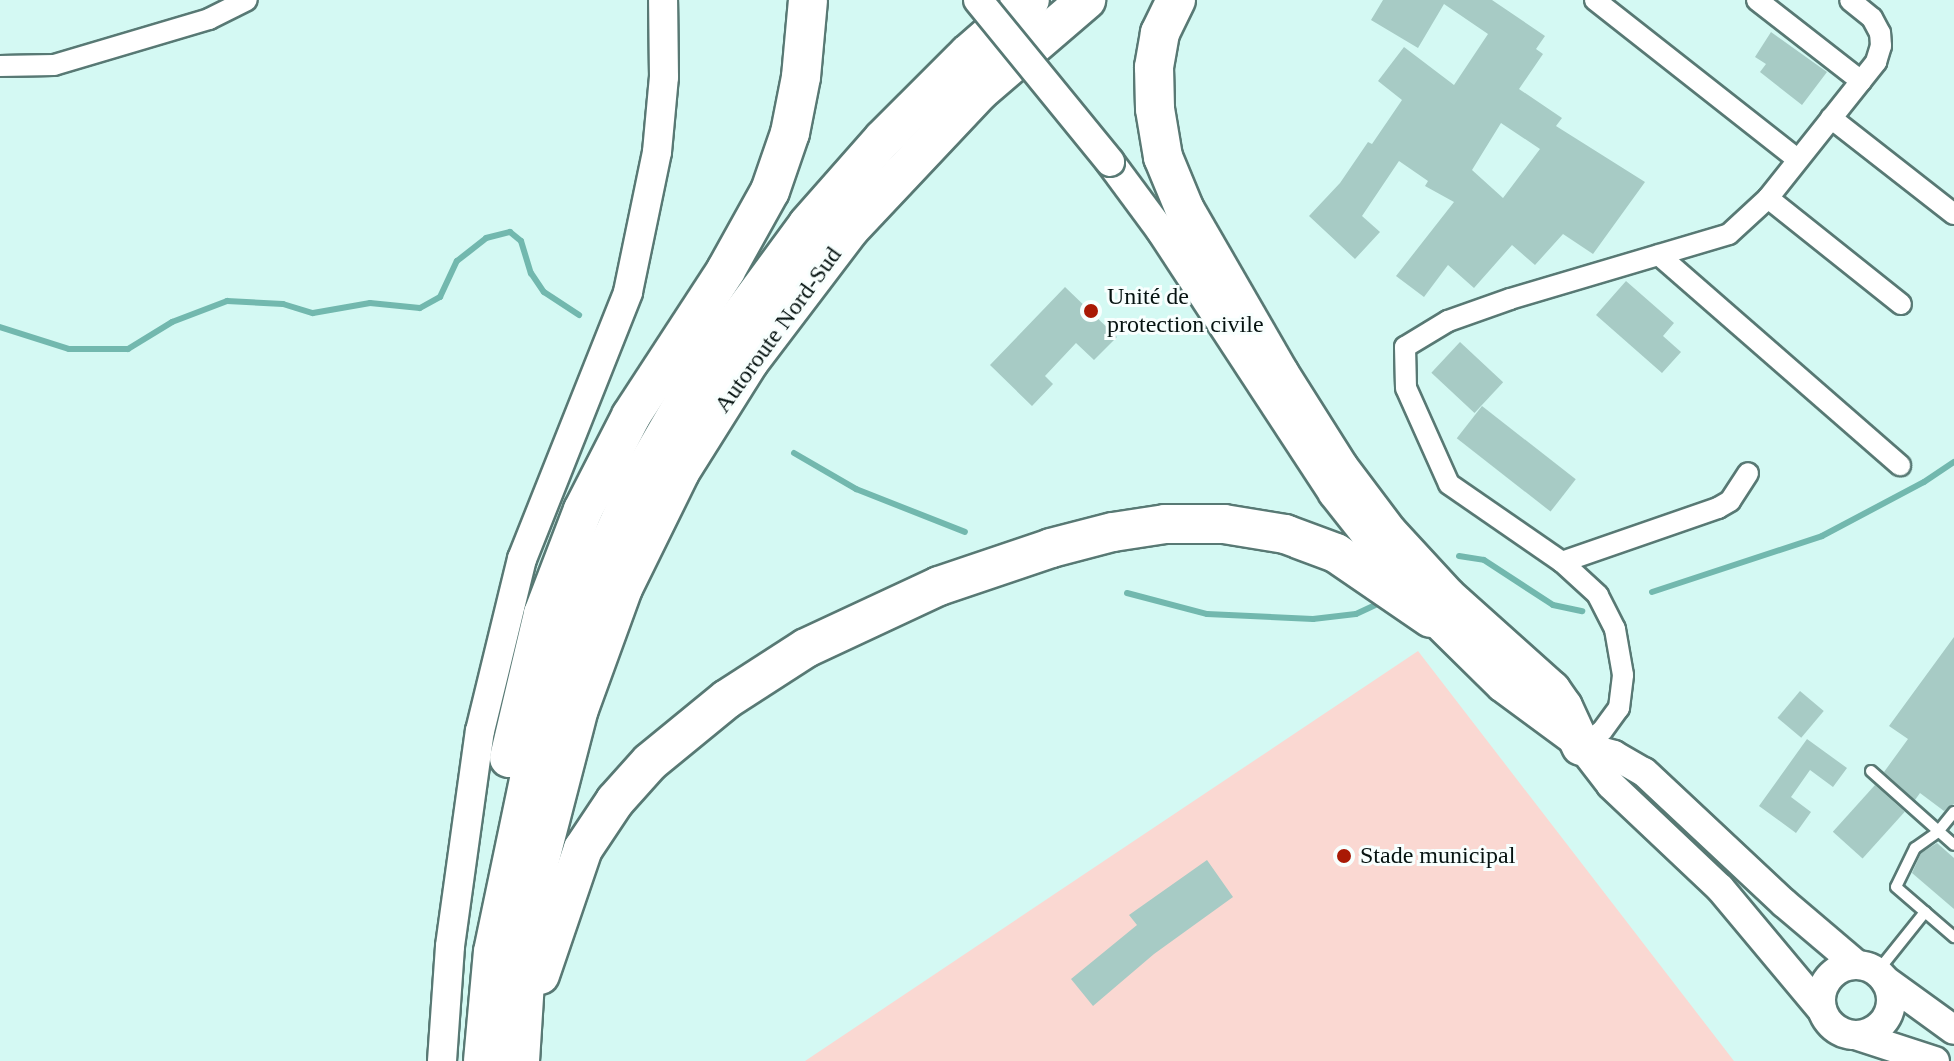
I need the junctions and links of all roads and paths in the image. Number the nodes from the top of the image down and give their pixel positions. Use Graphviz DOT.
graph roads {
  1 [pos="247,0"];
  2 [pos="663,0"];
  3 [pos="808,0"];
  4 [pos="978,0"];
  5 [pos="1030,0"];
  6 [pos="1086,0"];
  7 [pos="1176,0"];
  8 [pos="1595,0"];
  9 [pos="1757,0"];
  10 [pos="1850,0"];
  11 [pos="0,66"];
  12 [pos="1861,81"];
  13 [pos="1831,118"];
  14 [pos="1797,159"];
  15 [pos="1768,198"];
  16 [pos="1954,214"];
  17 [pos="1659,255"];
  18 [pos="1901,304"];
  19 [pos="1900,465"];
  20 [pos="1748,473"];
  21 [pos="1562,562"];
  22 [pos="1431,618"];
  23 [pos="1581,746"];
  24 [pos="1871,771"];
  25 [pos="1954,812"];
  26 [pos="1938,832"];
  27 [pos="1954,845"];
  28 [pos="507,890"];
  29 [pos="1925,912"];
  30 [pos="1954,937"];
  31 [pos="1873,972"];
  32 [pos="1822,1010"];
  33 [pos="1954,1030"];
  34 [pos="1855,1035"];
  35 [pos="521,1048"];
  36 [pos="442,1061"];
  37 [pos="483,1061"];
  38 [pos="1935,1061"];
  1 -- 11 [label="street"];
  2 -- 36 [label="main road"];
  3 -- 28 [label="highway"];
  4 -- 22 [label="main road, bridge"];
  5 -- 28 [label="highway, Autoroute Nord-Sud"];
  6 -- 35 [label="highway, Autoroute Nord-Sud"];
  7 -- 23 [label="highway"];
  8 -- 14 [label="street"];
  9 -- 12 [label="street"];
  10 -- 12 [label="street"];
  12 -- 13 [label="street"];
  13 -- 14 [label="street"];
  13 -- 16 [label="street"];
  14 -- 15 [label="street"];
  15 -- 17 [label="street"];
  15 -- 18 [label="street"];
  17 -- 19 [label="street"];
  17 -- 21 [label="street"];
  20 -- 21 [label="street"];
  21 -- 23 [label="street"];
  22 -- 23 [label="main road"];
  22 -- 35 [label="highway"];
  23 -- 31 [label="main road"];
  23 -- 32 [label="main road"];
  24 -- 26 [label="lane"];
  25 -- 26 [label="lane"];
  26 -- 27 [label="lane"];
  26 -- 29 [label="lane"];
  28 -- 37 [label="highway, Autoroute Nord-Sud"];
  29 -- 30 [label="lane"];
  29 -- 31 [label="lane"];
  31 -- 32 [label="main road"];
  31 -- 33 [label="main road"];
  31 -- 34 [label="main road"];
  32 -- 34 [label="main road"];
  34 -- 38 [label="main road"];
}
